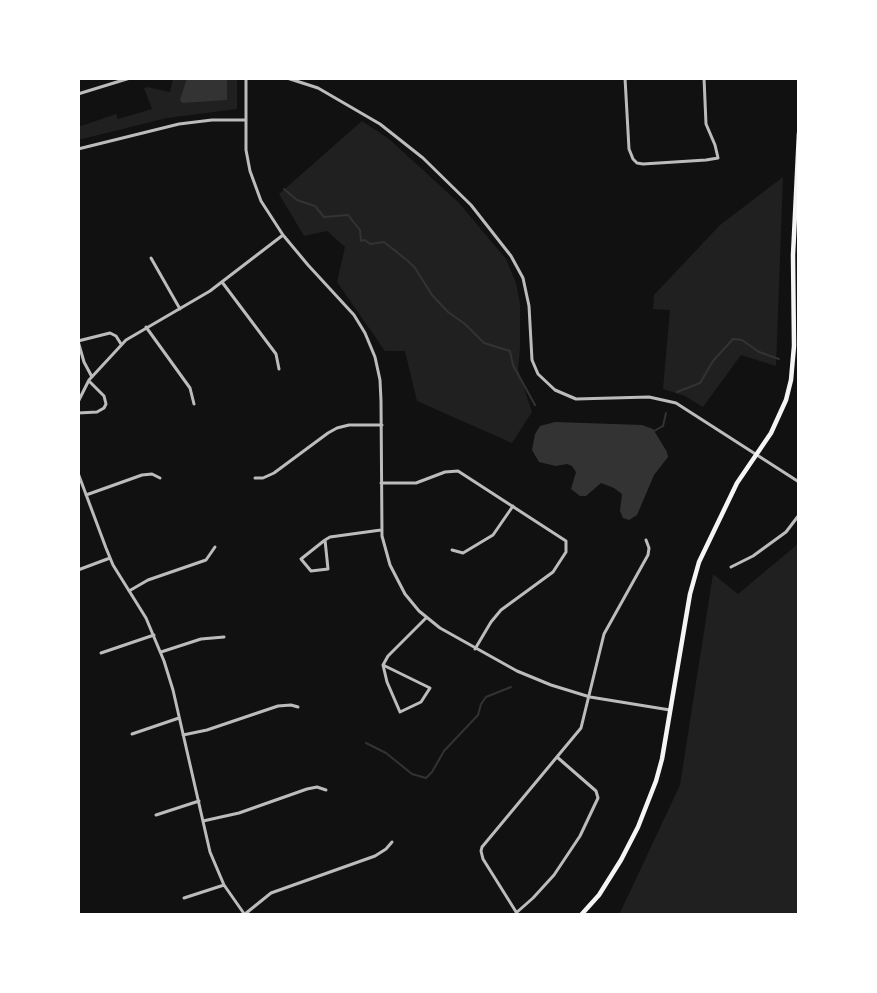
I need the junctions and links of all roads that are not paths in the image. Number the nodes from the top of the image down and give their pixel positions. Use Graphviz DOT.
graph roads {
  1 [pos="130,78"];
  2 [pos="246,78"];
  3 [pos="287,78"];
  4 [pos="625,78"];
  5 [pos="704,78"];
  6 [pos="78,94"];
  7 [pos="246,120"];
  8 [pos="799,133"];
  9 [pos="78,148"];
  10 [pos="283,235"];
  11 [pos="151,258"];
  12 [pos="222,282"];
  13 [pos="180,309"];
  14 [pos="146,327"];
  15 [pos="121,344"];
  16 [pos="279,369"];
  17 [pos="90,379"];
  18 [pos="78,402"];
  19 [pos="194,404"];
  20 [pos="78,412"];
  21 [pos="381,425"];
  22 [pos="757,454"];
  23 [pos="78,473"];
  24 [pos="79,478"];
  25 [pos="160,478"];
  26 [pos="255,478"];
  27 [pos="799,482"];
  28 [pos="381,483"];
  29 [pos="86,495"];
  30 [pos="513,506"];
  31 [pos="799,515"];
  32 [pos="381,530"];
  33 [pos="325,540"];
  34 [pos="646,540"];
  35 [pos="215,548"];
  36 [pos="452,550"];
  37 [pos="110,558"];
  38 [pos="731,567"];
  39 [pos="78,570"];
  40 [pos="129,591"];
  41 [pos="426,618"];
  42 [pos="154,635"];
  43 [pos="224,637"];
  44 [pos="476,649"];
  45 [pos="161,652"];
  46 [pos="101,653"];
  47 [pos="383,665"];
  48 [pos="590,697"];
  49 [pos="298,707"];
  50 [pos="670,710"];
  51 [pos="179,718"];
  52 [pos="132,734"];
  53 [pos="183,735"];
  54 [pos="557,757"];
  55 [pos="326,790"];
  56 [pos="199,801"];
  57 [pos="156,815"];
  58 [pos="203,821"];
  59 [pos="392,842"];
  60 [pos="224,885"];
  61 [pos="184,898"];
  62 [pos="517,914"];
  63 [pos="245,915"];
  64 [pos="581,915"];
  1 -- 6 [label="street"];
  2 -- 7 [label="street"];
  3 -- 22 [label="street"];
  4 -- 5 [label="street"];
  7 -- 9 [label="street"];
  7 -- 10 [label="street"];
  8 -- 22 [label="main road"];
  10 -- 12 [label="street"];
  10 -- 21 [label="street"];
  11 -- 13 [label="street"];
  12 -- 13 [label="street"];
  12 -- 16 [label="street"];
  13 -- 14 [label="street"];
  14 -- 15 [label="street"];
  14 -- 19 [label="street"];
  15 -- 17 [label="street"];
  15 -- 17 [label="street"];
  17 -- 18 [label="street"];
  17 -- 20 [label="street"];
  21 -- 26 [label="street"];
  21 -- 28 [label="street"];
  22 -- 27 [label="street"];
  22 -- 50 [label="main road"];
  23 -- 24 [label="street"];
  24 -- 29 [label="street"];
  25 -- 29 [label="street"];
  28 -- 30 [label="street"];
  28 -- 32 [label="street"];
  29 -- 37 [label="street"];
  30 -- 36 [label="street"];
  30 -- 44 [label="street"];
  31 -- 38 [label="street"];
  32 -- 33 [label="street"];
  32 -- 41 [label="street"];
  33 -- 33 [label="street"];
  34 -- 48 [label="street"];
  35 -- 40 [label="street"];
  37 -- 39 [label="street"];
  37 -- 40 [label="street"];
  40 -- 42 [label="street"];
  41 -- 44 [label="street"];
  41 -- 47 [label="street"];
  42 -- 45 [label="street"];
  42 -- 46 [label="street"];
  43 -- 45 [label="street"];
  44 -- 48 [label="street"];
  45 -- 51 [label="street"];
  47 -- 47 [label="street"];
  48 -- 50 [label="street"];
  48 -- 54 [label="street"];
  49 -- 53 [label="street"];
  50 -- 64 [label="main road"];
  51 -- 52 [label="street"];
  51 -- 53 [label="street"];
  53 -- 56 [label="street"];
  54 -- 62 [label="street"];
  54 -- 62 [label="street"];
  55 -- 58 [label="street"];
  56 -- 57 [label="street"];
  56 -- 58 [label="street"];
  58 -- 60 [label="street"];
  59 -- 63 [label="street"];
  60 -- 61 [label="street"];
  60 -- 63 [label="street"];
}
